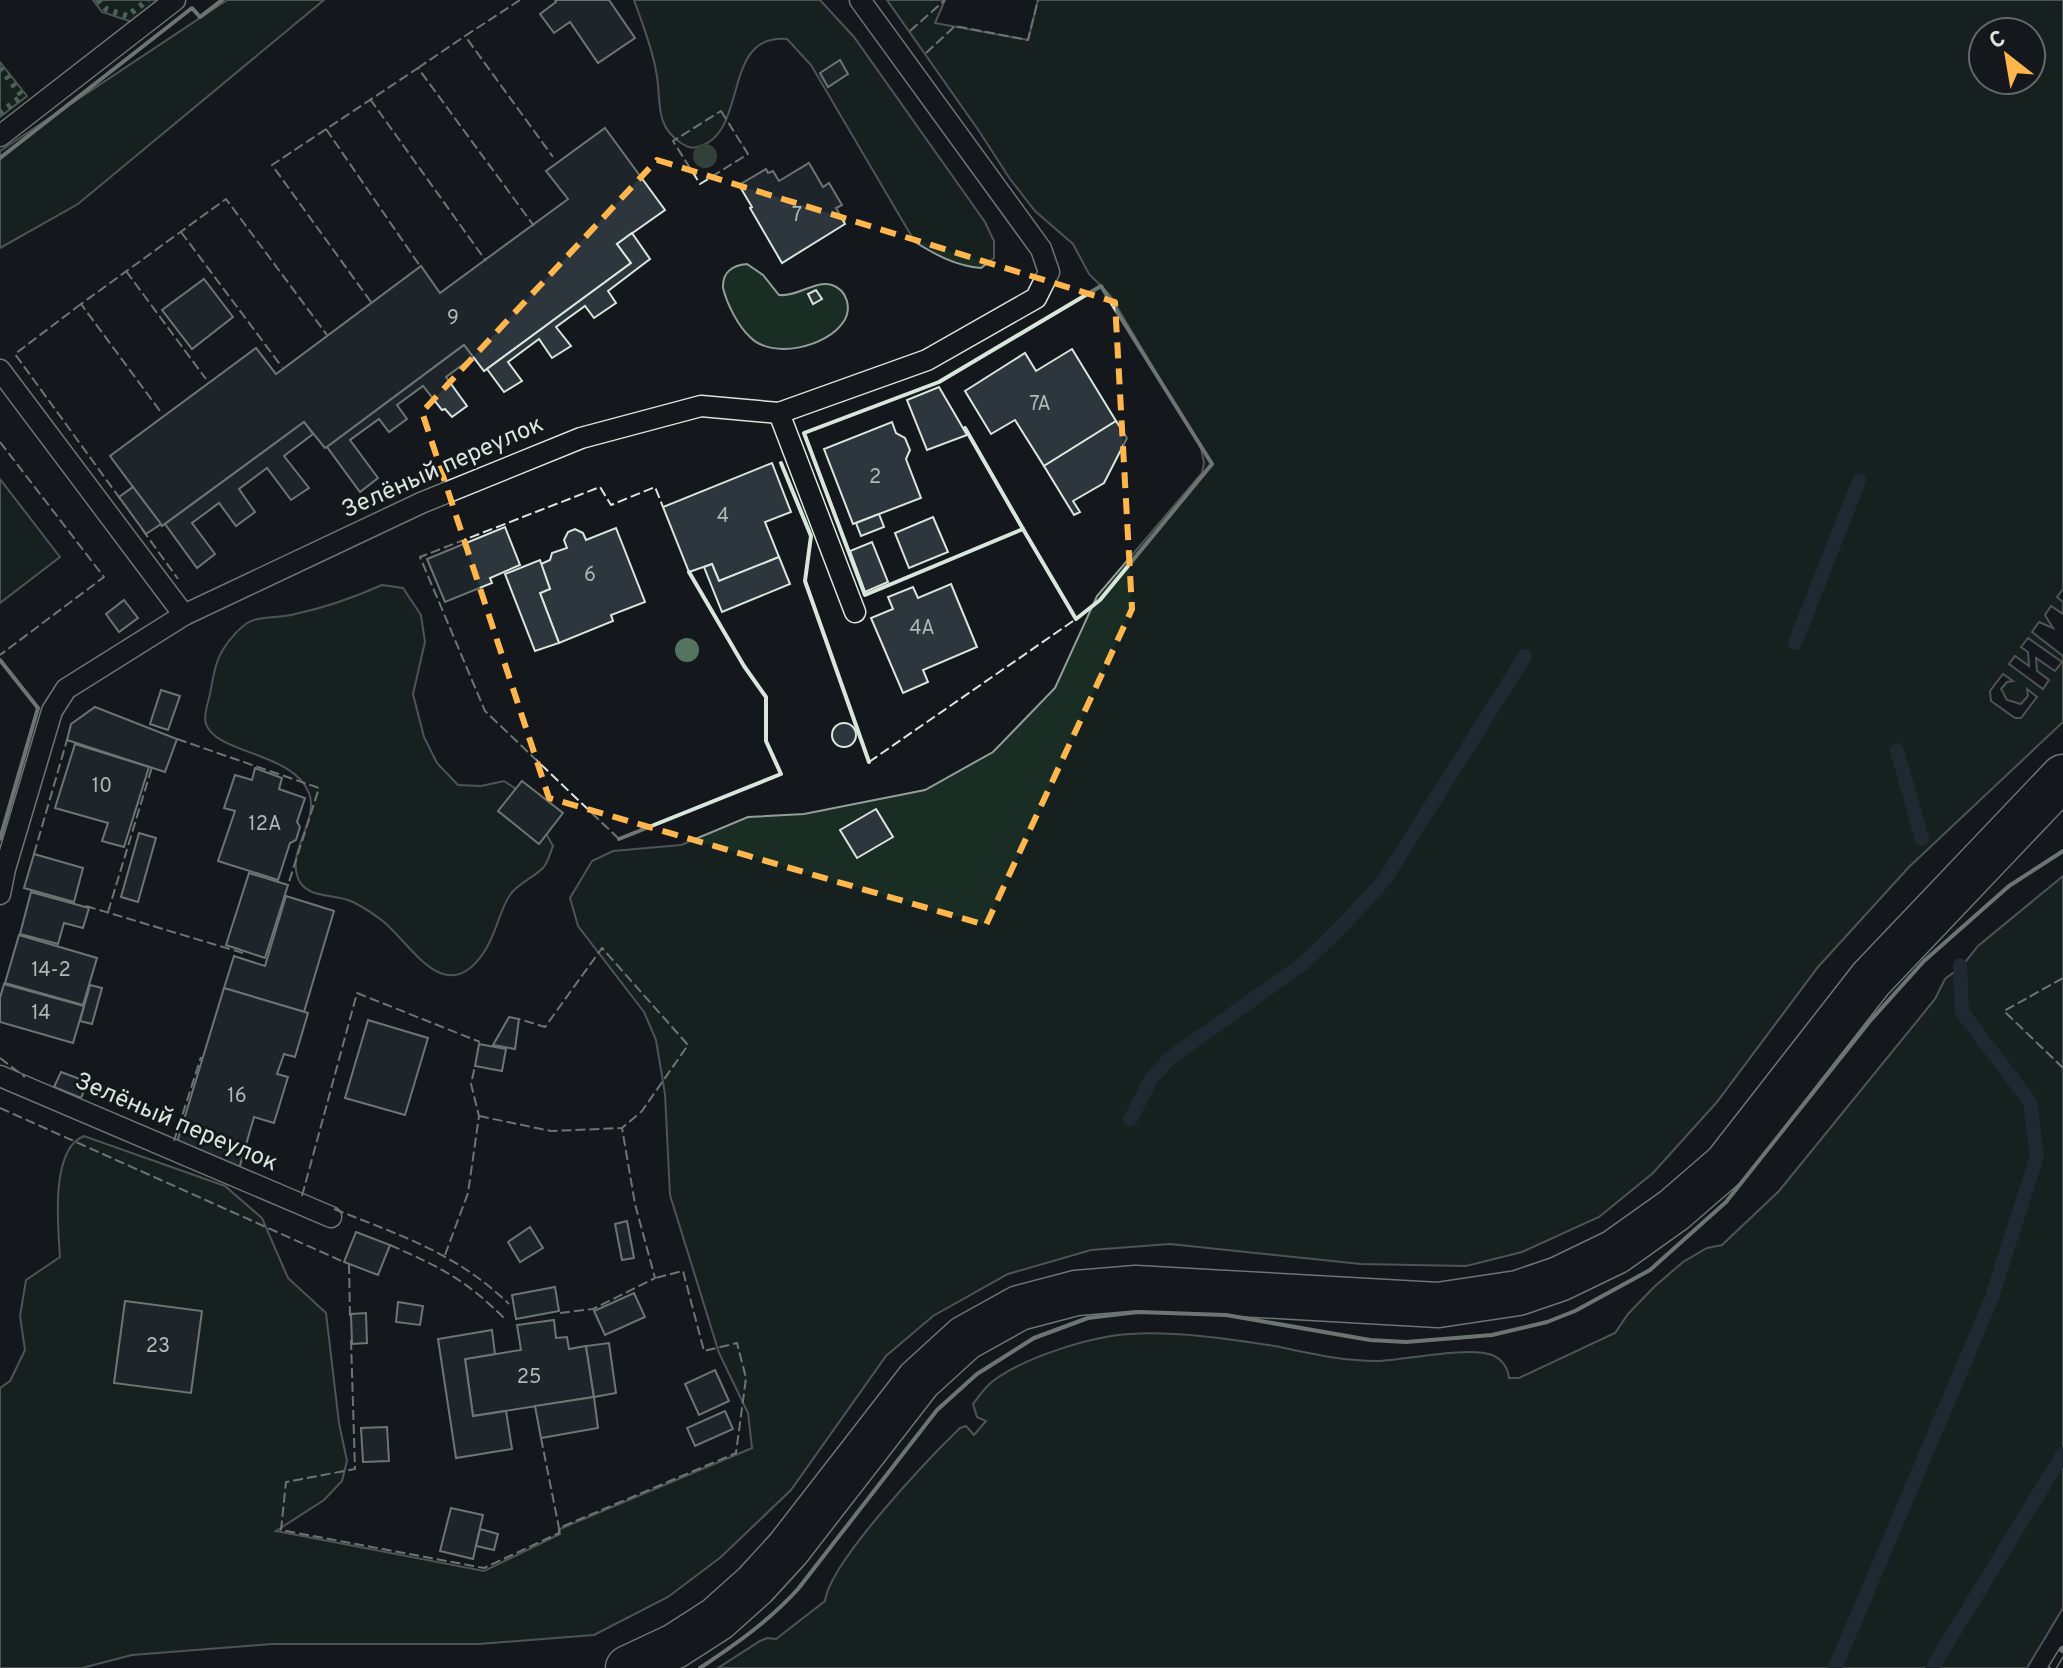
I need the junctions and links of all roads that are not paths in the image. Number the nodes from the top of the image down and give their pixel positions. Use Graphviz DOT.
graph roads {
  1 [pos="175,0"];
  2 [pos="860,0"];
  3 [pos="0,136"];
  4 [pos="0,370"];
  5 [pos="779,413"];
  6 [pos="855,612"];
  7 [pos="184,615"];
  8 [pos="2063,777"];
  9 [pos="0,894"];
  10 [pos="0,1076"];
  11 [pos="331,1217"];
  12 [pos="628,1668"];
  1 -- 3 [label="lane"];
  2 -- 5 [label="lane, Зелёный переулок"];
  4 -- 7 [label="lane"];
  5 -- 6 [label="lane"];
  5 -- 7 [label="lane, Зелёный переулок"];
  7 -- 9 [label="lane, Зелёный переулок"];
  8 -- 12 [label="main road"];
  10 -- 11 [label="lane, Зелёный переулок"];
}
